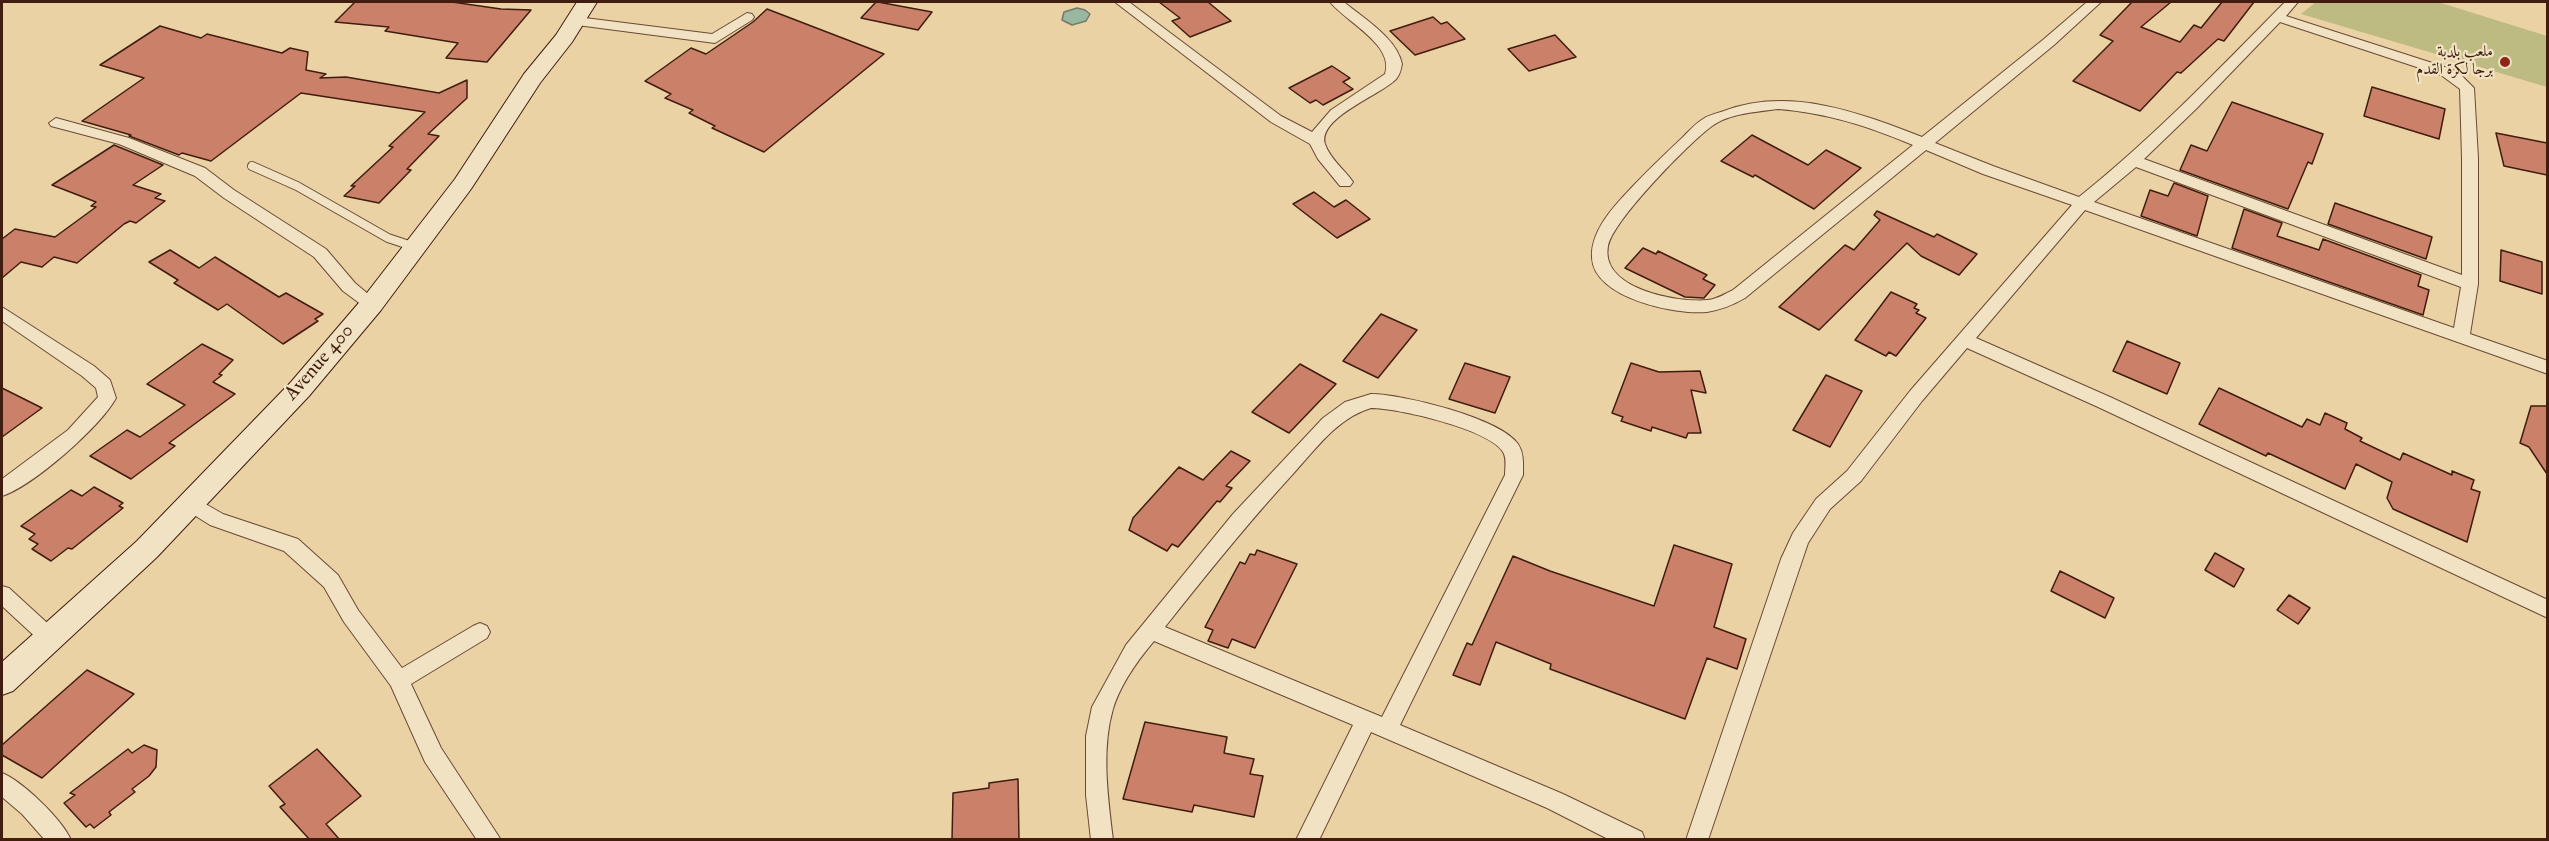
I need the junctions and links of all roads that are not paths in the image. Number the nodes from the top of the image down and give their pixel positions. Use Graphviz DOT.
graph roads {
  1 [pos="1121,2"];
  2 [pos="1336,2"];
  3 [pos="2094,2"];
  4 [pos="2292,2"];
  5 [pos="582,11"];
  6 [pos="747,17"];
  7 [pos="2277,17"];
  8 [pos="56,123"];
  9 [pos="1316,141"];
  10 [pos="1923,143"];
  11 [pos="2134,161"];
  12 [pos="252,166"];
  13 [pos="1346,182"];
  14 [pos="2083,202"];
  15 [pos="415,247"];
  16 [pos="2470,284"];
  17 [pos="372,304"];
  18 [pos="2,313"];
  19 [pos="2461,336"];
  20 [pos="1965,340"];
  21 [pos="2547,368"];
  22 [pos="2,489"];
  23 [pos="190,504"];
  24 [pos="2,594"];
  25 [pos="2547,610"];
  26 [pos="1150,630"];
  27 [pos="480,633"];
  28 [pos="49,637"];
  29 [pos="399,680"];
  30 [pos="2,681"];
  31 [pos="1366,720"];
  32 [pos="1387,729"];
  33 [pos="2,783"];
  34 [pos="1703,837"];
  35 [pos="60,840"];
  36 [pos="490,840"];
  37 [pos="1102,840"];
  38 [pos="1307,840"];
  39 [pos="1634,840"];
  1 -- 9 [label="street"];
  2 -- 9 [label="street"];
  3 -- 10 [label="street"];
  4 -- 7 [label="street"];
  5 -- 6 [label="street"];
  5 -- 15 [label="main road, Avenue 400"];
  7 -- 11 [label="street"];
  7 -- 16 [label="street"];
  8 -- 17 [label="street"];
  9 -- 13 [label="street"];
  10 -- 10 [label="street"];
  10 -- 14 [label="street"];
  11 -- 14 [label="street"];
  11 -- 16 [label="street"];
  12 -- 15 [label="lane"];
  14 -- 19 [label="street"];
  14 -- 20 [label="street"];
  15 -- 17 [label="main road, Avenue 400"];
  16 -- 19 [label="street"];
  17 -- 23 [label="main road, Avenue 400"];
  18 -- 22 [label="street"];
  19 -- 21 [label="street"];
  20 -- 25 [label="street"];
  20 -- 34 [label="street"];
  23 -- 28 [label="main road, Avenue 400"];
  23 -- 29 [label="street"];
  24 -- 28 [label="street"];
  26 -- 31 [label="street"];
  26 -- 32 [label="street"];
  26 -- 37 [label="street"];
  27 -- 29 [label="street"];
  28 -- 30 [label="main road, Avenue 400"];
  29 -- 36 [label="street"];
  31 -- 32 [label="street"];
  31 -- 38 [label="street"];
  32 -- 39 [label="street"];
  33 -- 35 [label="street"];
}
